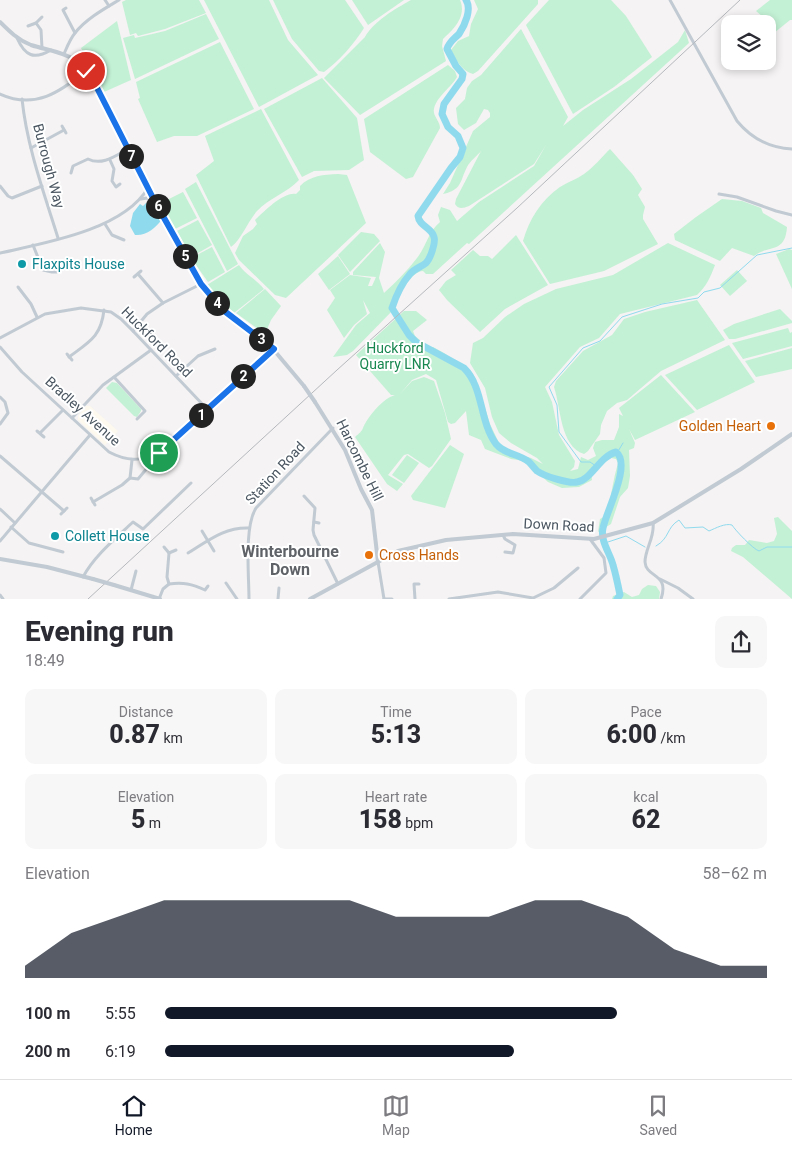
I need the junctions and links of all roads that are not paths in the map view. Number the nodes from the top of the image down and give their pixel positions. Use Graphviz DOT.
graph roads {
  1 [pos="105,0"];
  2 [pos="120,0"];
  3 [pos="670,0"];
  4 [pos="109,6"];
  5 [pos="66,8"];
  6 [pos="42,17"];
  7 [pos="0,22"];
  8 [pos="36,23"];
  9 [pos="28,26"];
  10 [pos="74,33"];
  11 [pos="17,38"];
  12 [pos="42,48"];
  13 [pos="52,50"];
  14 [pos="64,54"];
  15 [pos="86,71"];
  16 [pos="0,94"];
  17 [pos="22,99"];
  18 [pos="64,130"];
  19 [pos="31,148"];
  20 [pos="128,149"];
  21 [pos="792,149"];
  22 [pos="110,160"];
  23 [pos="71,173"];
  24 [pos="120,184"];
  25 [pos="0,186"];
  26 [pos="42,186"];
  27 [pos="148,188"];
  28 [pos="719,194"];
  29 [pos="140,199"];
  30 [pos="154,200"];
  31 [pos="792,215"];
  32 [pos="105,224"];
  33 [pos="58,238"];
  34 [pos="124,240"];
  35 [pos="33,245"];
  36 [pos="0,253"];
  37 [pos="59,272"];
  38 [pos="138,274"];
  39 [pos="201,284"];
  40 [pos="19,289"];
  41 [pos="163,303"];
  42 [pos="104,310"];
  43 [pos="37,317"];
  44 [pos="133,331"];
  45 [pos="0,338"];
  46 [pos="0,348"];
  47 [pos="215,349"];
  48 [pos="274,349"];
  49 [pos="151,350"];
  50 [pos="69,357"];
  51 [pos="176,376"];
  52 [pos="114,377"];
  53 [pos="0,397"];
  54 [pos="207,409"];
  55 [pos="63,410"];
  56 [pos="72,418"];
  57 [pos="138,419"];
  58 [pos="0,424"];
  59 [pos="333,428"];
  60 [pos="792,434"];
  61 [pos="90,435"];
  62 [pos="44,437"];
  63 [pos="0,456"];
  64 [pos="153,456"];
  65 [pos="132,460"];
  66 [pos="130,478"];
  67 [pos="191,483"];
  68 [pos="42,491"];
  69 [pos="304,496"];
  70 [pos="93,502"];
  71 [pos="0,509"];
  72 [pos="64,511"];
  73 [pos="15,522"];
  74 [pos="314,522"];
  75 [pos="319,523"];
  76 [pos="653,524"];
  77 [pos="11,527"];
  78 [pos="250,528"];
  79 [pos="202,531"];
  80 [pos="503,535"];
  81 [pos="592,539"];
  82 [pos="0,541"];
  83 [pos="208,541"];
  84 [pos="164,547"];
  85 [pos="176,550"];
  86 [pos="214,551"];
  87 [pos="63,552"];
  88 [pos="505,552"];
  89 [pos="169,553"];
  90 [pos="188,553"];
  91 [pos="0,559"];
  92 [pos="378,562"];
  93 [pos="571,567"];
  94 [pos="136,571"];
  95 [pos="83,577"];
  96 [pos="660,579"];
  97 [pos="226,583"];
  98 [pos="169,584"];
  99 [pos="338,584"];
  100 [pos="419,584"];
  101 [pos="208,586"];
  102 [pos="670,586"];
  103 [pos="280,588"];
  104 [pos="131,590"];
  105 [pos="663,591"];
  106 [pos="320,594"];
  107 [pos="0,595"];
  108 [pos="3,599"];
  109 [pos="160,599"];
  110 [pos="237,599"];
  111 [pos="249,599"];
  112 [pos="278,599"];
  113 [pos="310,599"];
  114 [pos="322,599"];
  115 [pos="384,599"];
  116 [pos="392,599"];
  117 [pos="415,599"];
  118 [pos="449,599"];
  119 [pos="580,599"];
  120 [pos="661,599"];
  121 [pos="693,599"];
  1 -- 4 [label="street"];
  2 -- 4 [label="street"];
  3 -- 21 [label="street"];
  4 -- 10 [label="street"];
  5 -- 10 [label="street"];
  6 -- 8 [label="street"];
  7 -- 11 [label="street"];
  8 -- 9 [label="street"];
  8 -- 12 [label="street"];
  10 -- 14 [label="street"];
  11 -- 12 [label="street, Harcombe Hill"];
  11 -- 13 [label="street"];
  12 -- 13 [label="street, Harcombe Hill"];
  13 -- 14 [label="street, Harcombe Hill"];
  14 -- 15 [label="street, Harcombe Hill"];
  15 -- 17 [label="street"];
  15 -- 20 [label="street, Harcombe Hill"];
  16 -- 17 [label="street"];
  17 -- 19 [label="street, Burrough Way"];
  18 -- 19 [label="street"];
  19 -- 26 [label="street, Burrough Way"];
  20 -- 22 [label="street"];
  20 -- 27 [label="street, Harcombe Hill"];
  22 -- 23 [label="street"];
  22 -- 24 [label="street"];
  25 -- 26 [label="street"];
  26 -- 33 [label="street, Burrough Way"];
  27 -- 29 [label="street"];
  27 -- 30 [label="street, Harcombe Hill"];
  28 -- 31 [label="street"];
  29 -- 30 [label="street"];
  29 -- 32 [label="street"];
  30 -- 39 [label="street, Harcombe Hill"];
  32 -- 33 [label="street"];
  32 -- 34 [label="street"];
  33 -- 35 [label="street"];
  35 -- 36 [label="street"];
  35 -- 37 [label="street"];
  38 -- 41 [label="street"];
  39 -- 41 [label="street"];
  39 -- 48 [label="street, Harcombe Hill"];
  40 -- 43 [label="street"];
  41 -- 44 [label="street"];
  42 -- 43 [label="street, Huckford Road"];
  42 -- 44 [label="street, Huckford Road"];
  42 -- 50 [label="street"];
  43 -- 45 [label="street, Huckford Road"];
  44 -- 49 [label="street, Huckford Road"];
  46 -- 55 [label="street, Bradley Avenue"];
  47 -- 51 [label="street"];
  48 -- 54 [label="street"];
  48 -- 59 [label="street, Harcombe Hill, bridge"];
  49 -- 51 [label="street, Huckford Road"];
  49 -- 52 [label="street"];
  51 -- 54 [label="street, Huckford Road"];
  52 -- 56 [label="street"];
  52 -- 57 [label="street"];
  53 -- 58 [label="street"];
  54 -- 64 [label="street"];
  55 -- 56 [label="street, Bradley Avenue"];
  55 -- 62 [label="street"];
  56 -- 61 [label="street, Bradley Avenue"];
  59 -- 78 [label="street, Station Road"];
  59 -- 92 [label="street, Harcombe Hill"];
  60 -- 76 [label="street, Down Road"];
  61 -- 65 [label="street, Bradley Avenue"];
  61 -- 68 [label="street"];
  63 -- 68 [label="street"];
  64 -- 65 [label="street"];
  64 -- 66 [label="street"];
  65 -- 66 [label="street"];
  66 -- 70 [label="street"];
  67 -- 95 [label="street"];
  68 -- 72 [label="street"];
  68 -- 73 [label="street"];
  69 -- 74 [label="street"];
  71 -- 73 [label="street"];
  73 -- 77 [label="street"];
  74 -- 75 [label="street"];
  74 -- 99 [label="street"];
  76 -- 81 [label="street, Down Road"];
  76 -- 96 [label="street"];
  77 -- 82 [label="street"];
  77 -- 87 [label="street"];
  78 -- 83 [label="street"];
  78 -- 111 [label="street, Station Road"];
  79 -- 83 [label="street"];
  80 -- 81 [label="street, Down Road"];
  80 -- 88 [label="street"];
  80 -- 92 [label="street, Down Road"];
  81 -- 119 [label="street"];
  83 -- 86 [label="street"];
  83 -- 90 [label="street"];
  84 -- 89 [label="street"];
  85 -- 89 [label="street"];
  89 -- 98 [label="street"];
  91 -- 95 [label="street"];
  92 -- 99 [label="street, Down Road"];
  92 -- 115 [label="street"];
  93 -- 118 [label="street"];
  94 -- 104 [label="street"];
  95 -- 104 [label="street, bridge"];
  96 -- 102 [label="street"];
  96 -- 105 [label="street"];
  97 -- 110 [label="street"];
  98 -- 101 [label="street"];
  98 -- 109 [label="street"];
  99 -- 106 [label="street, Down Road"];
  100 -- 117 [label="street"];
  102 -- 105 [label="street"];
  102 -- 121 [label="street"];
  103 -- 112 [label="street"];
  104 -- 109 [label="street"];
  105 -- 120 [label="street"];
  106 -- 113 [label="street, Down Road"];
  106 -- 114 [label="street"];
  107 -- 108 [label="street"];
  115 -- 116 [label="street"];
}
